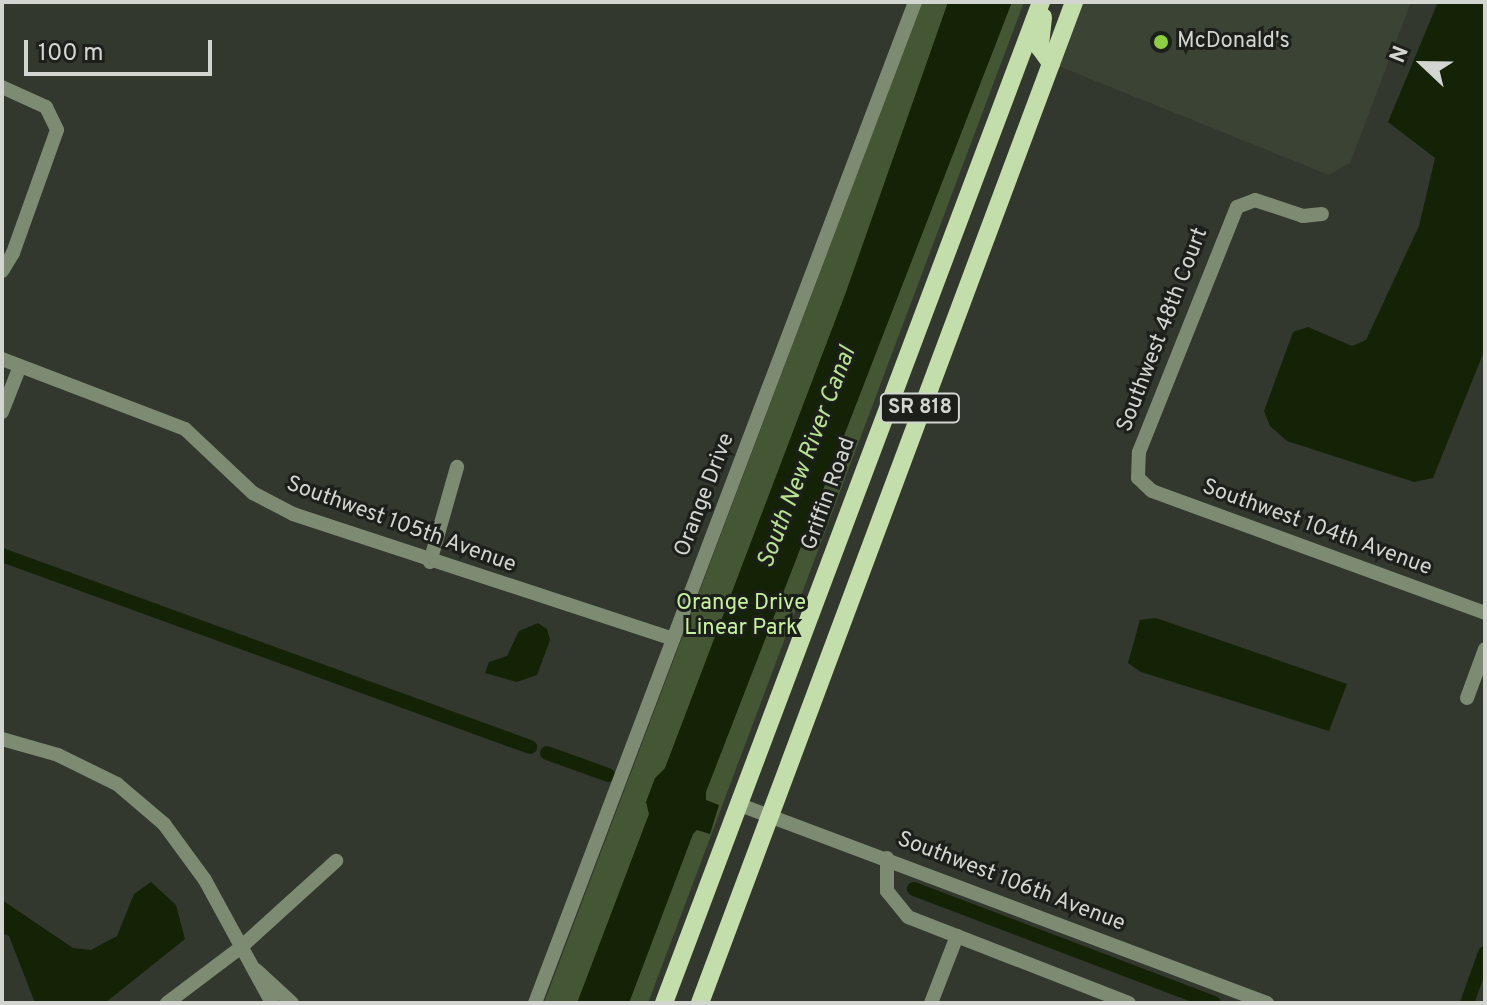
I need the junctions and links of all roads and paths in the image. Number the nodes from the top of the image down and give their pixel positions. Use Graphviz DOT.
graph roads {
  1 [pos="915,2"];
  2 [pos="1042,2"];
  3 [pos="1074,2"];
  4 [pos="1051,63"];
  5 [pos="2,87"];
  6 [pos="999,111"];
  7 [pos="1013,162"];
  8 [pos="1322,214"];
  9 [pos="2,271"];
  10 [pos="2,359"];
  11 [pos="20,366"];
  12 [pos="2,412"];
  13 [pos="457,467"];
  14 [pos="1134,481"];
  15 [pos="430,562"];
  16 [pos="1485,613"];
  17 [pos="673,639"];
  18 [pos="1485,649"];
  19 [pos="1467,698"];
  20 [pos="2,739"];
  21 [pos="740,805"];
  22 [pos="771,816"];
  23 [pos="887,858"];
  24 [pos="336,861"];
  25 [pos="957,936"];
  26 [pos="243,954"];
  27 [pos="167,1003"];
  28 [pos="272,1003"];
  29 [pos="292,1003"];
  30 [pos="535,1003"];
  31 [pos="664,1003"];
  32 [pos="700,1003"];
  33 [pos="931,1003"];
  34 [pos="1129,1003"];
  35 [pos="1267,1003"];
  1 -- 17 [label="street, Orange Drive"];
  2 -- 4 [label="main road"];
  2 -- 6 [label="main road, Griffin Road / SR 818"];
  3 -- 4 [label="main road, SR 818"];
  4 -- 7 [label="main road, SR 818"];
  5 -- 9 [label="street"];
  6 -- 7 [label="main road"];
  6 -- 21 [label="main road, Griffin Road / SR 818"];
  7 -- 22 [label="main road, SR 818"];
  8 -- 14 [label="street, Southwest 48th Court"];
  10 -- 11 [label="street, Southwest 105th Avenue"];
  11 -- 12 [label="street"];
  11 -- 15 [label="street, Southwest 105th Avenue"];
  13 -- 15 [label="street"];
  14 -- 16 [label="street, Southwest 104th Avenue"];
  15 -- 17 [label="street, Southwest 105th Avenue"];
  17 -- 30 [label="street, Orange Drive"];
  18 -- 19 [label="street"];
  20 -- 26 [label="street"];
  21 -- 22 [label="street, Southwest 106th Avenue"];
  21 -- 31 [label="main road, Griffin Road / SR 818"];
  22 -- 23 [label="street, Southwest 106th Avenue"];
  22 -- 32 [label="main road, SR 818"];
  23 -- 25 [label="street"];
  23 -- 35 [label="street, Southwest 106th Avenue"];
  24 -- 26 [label="street"];
  25 -- 33 [label="street"];
  25 -- 34 [label="street"];
  26 -- 27 [label="street"];
  26 -- 28 [label="street"];
  26 -- 29 [label="street"];
}
